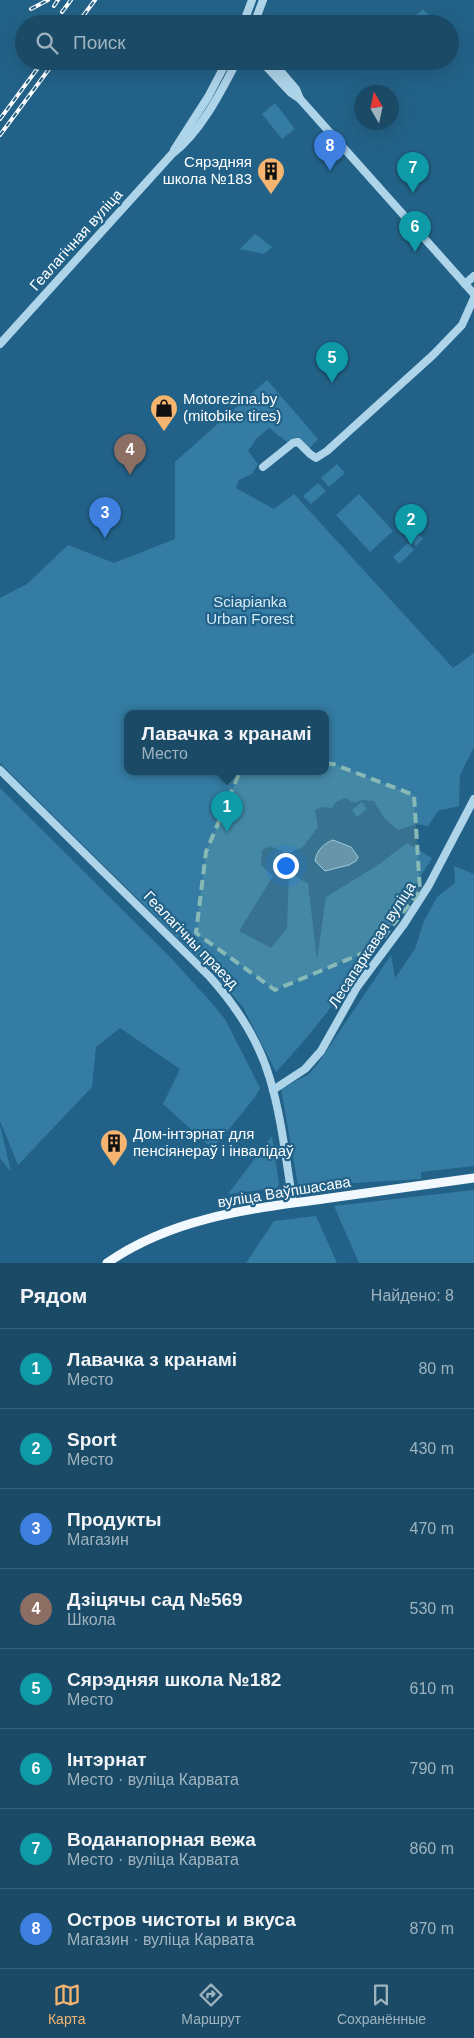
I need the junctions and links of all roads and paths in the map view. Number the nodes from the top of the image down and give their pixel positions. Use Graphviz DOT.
graph roads {
  1 [pos="252,0"];
  2 [pos="263,0"];
  3 [pos="246,15"];
  4 [pos="257,15"];
  5 [pos="222,70"];
  6 [pos="232,70"];
  7 [pos="270,70"];
  8 [pos="280,70"];
  9 [pos="300,99"];
  10 [pos="172,154"];
  11 [pos="474,276"];
  12 [pos="465,284"];
  13 [pos="474,294"];
  14 [pos="474,298"];
  15 [pos="0,344"];
  16 [pos="263,467"];
  17 [pos="0,770"];
  18 [pos="474,800"];
  19 [pos="273,1090"];
  20 [pos="474,1178"];
  21 [pos="293,1203"];
  22 [pos="107,1263"];
  1 -- 3 [label="street"];
  2 -- 4 [label="street"];
  5 -- 10 [label="street, Геалагічная вуліца"];
  6 -- 10 [label="street, Геалагічная вуліца"];
  7 -- 9 [label="street"];
  8 -- 9 [label="street"];
  9 -- 12 [label="street"];
  10 -- 15 [label="street, Геалагічная вуліца"];
  11 -- 12 [label="street"];
  12 -- 13 [label="street"];
  14 -- 16 [label="street"];
  17 -- 19 [label="street, Геалагічны праезд"];
  18 -- 19 [label="street, Лесапаркавая вуліца"];
  19 -- 21 [label="street, Геалагічны праезд"];
  20 -- 21 [label="main road, вуліца Ваўпшасава"];
  21 -- 22 [label="main road, вуліца Ваўпшасава"];
}
